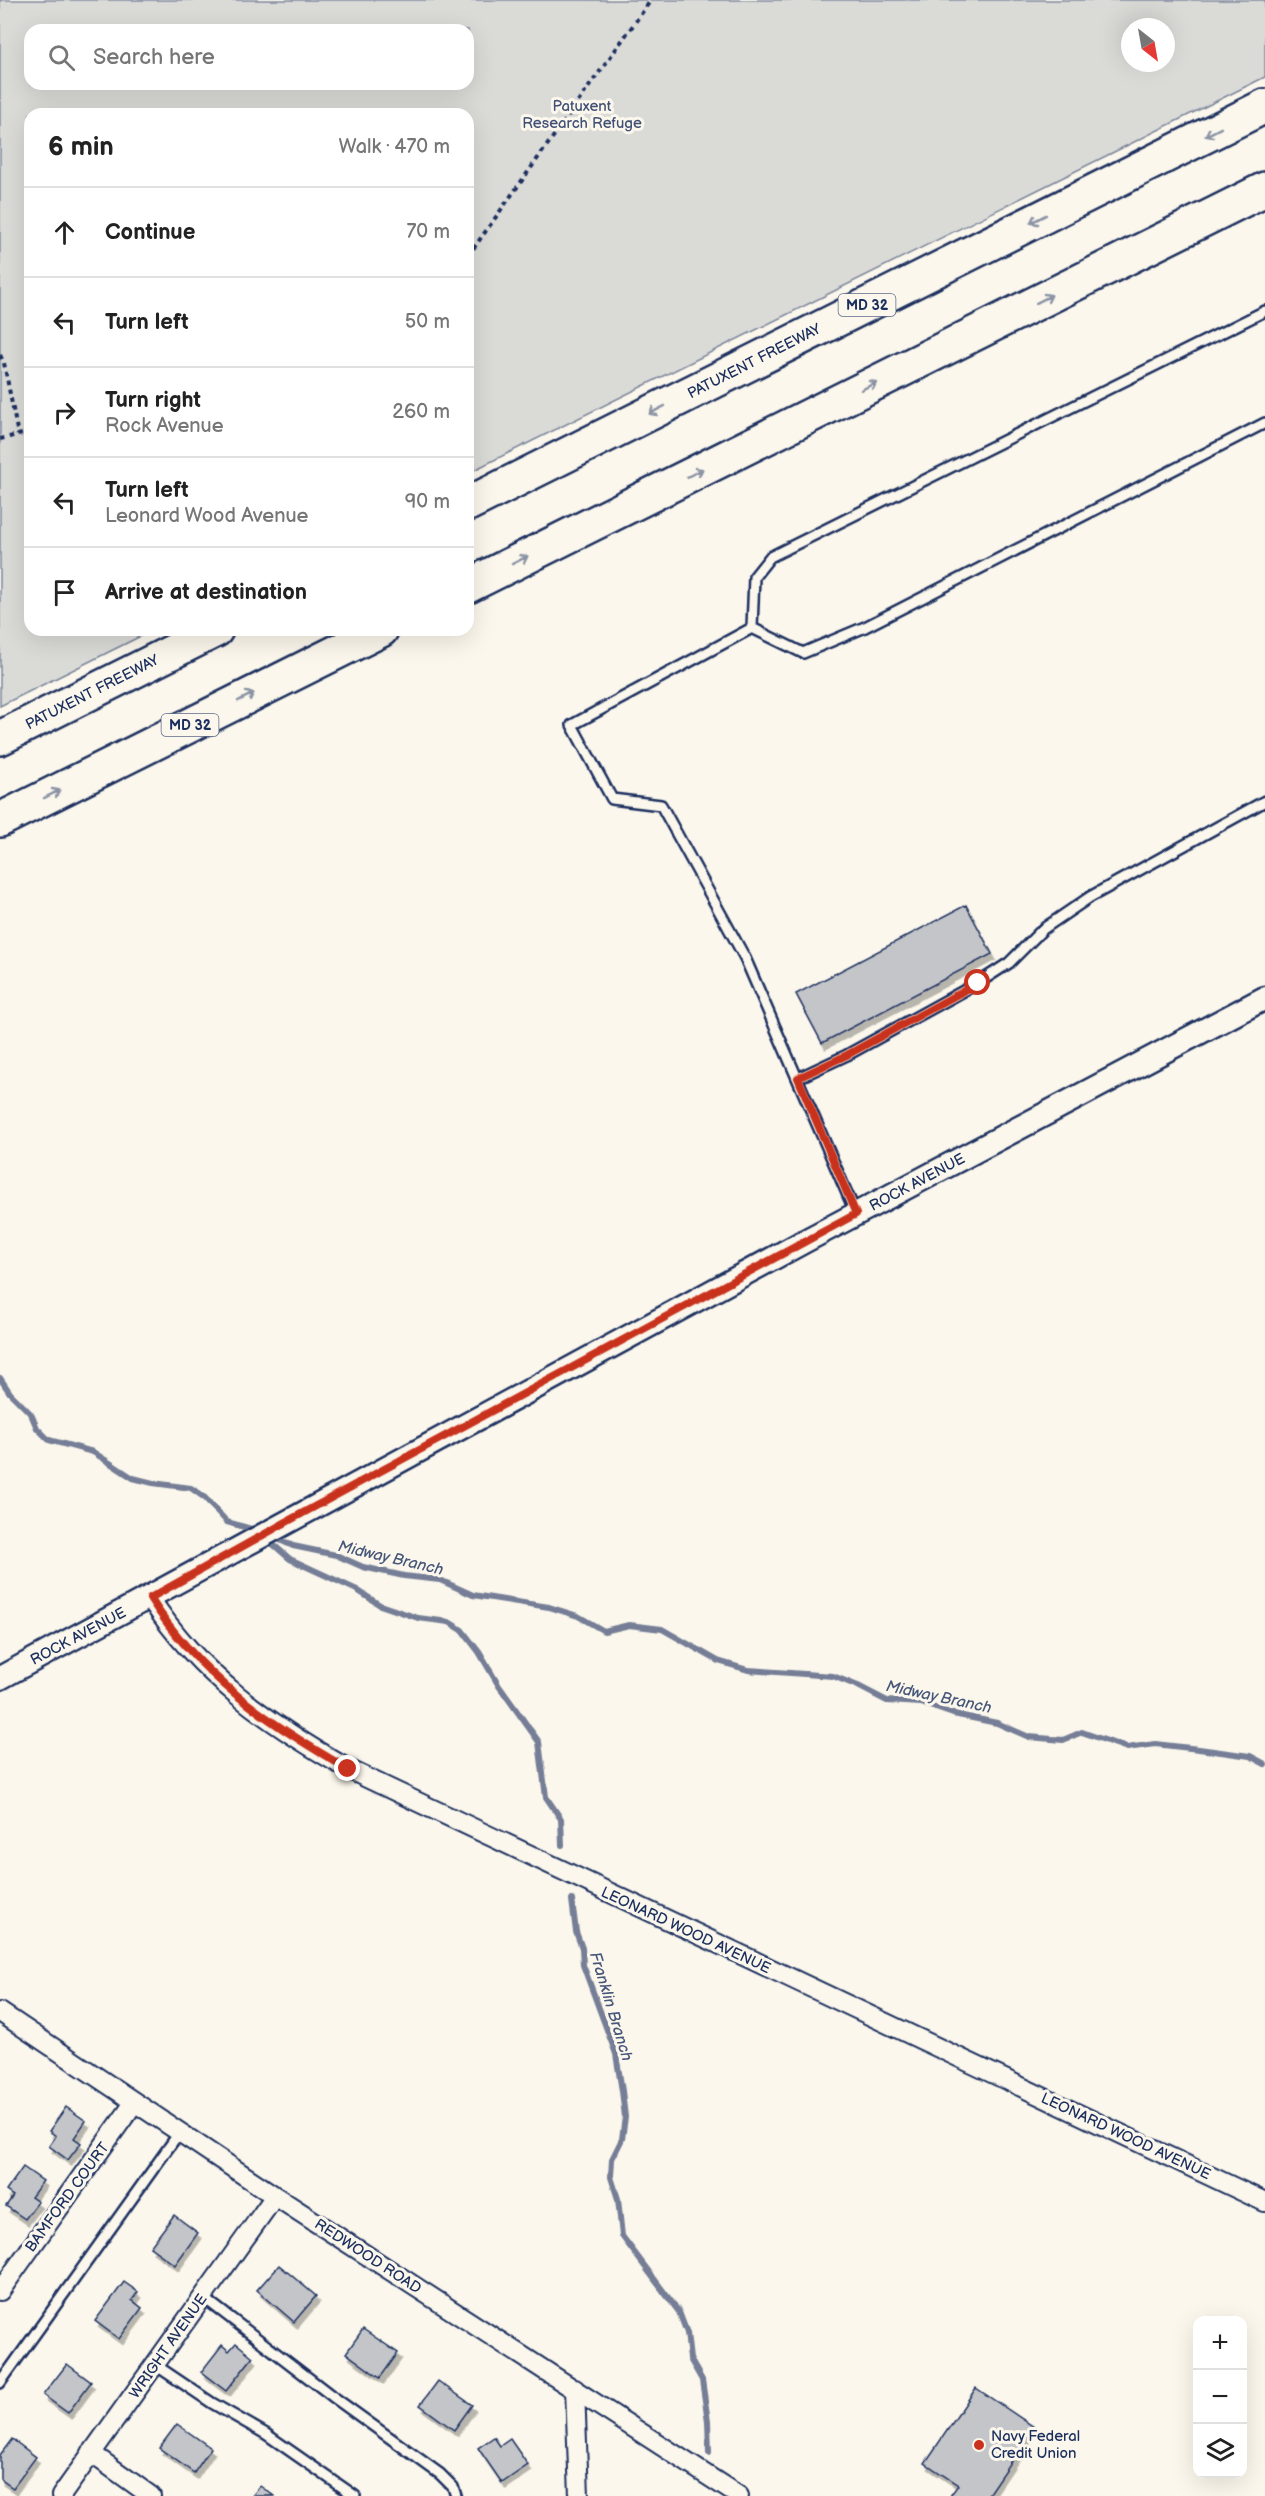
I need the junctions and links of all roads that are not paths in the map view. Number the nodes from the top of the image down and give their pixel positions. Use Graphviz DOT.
graph roads {
  1 [pos="1265,106"];
  2 [pos="1265,189"];
  3 [pos="1265,311"];
  4 [pos="1265,423"];
  5 [pos="474,501"];
  6 [pos="474,583"];
  7 [pos="752,628"];
  8 [pos="204,636"];
  9 [pos="369,636"];
  10 [pos="0,738"];
  11 [pos="1265,801"];
  12 [pos="0,820"];
  13 [pos="1265,998"];
  14 [pos="798,1078"];
  15 [pos="856,1214"];
  16 [pos="150,1598"];
  17 [pos="0,1678"];
  18 [pos="0,2012"];
  19 [pos="134,2103"];
  20 [pos="179,2133"];
  21 [pos="274,2196"];
  22 [pos="1265,2202"];
  23 [pos="0,2290"];
  24 [pos="202,2297"];
  25 [pos="154,2364"];
  26 [pos="0,2383"];
  27 [pos="575,2389"];
  28 [pos="91,2453"];
  29 [pos="61,2496"];
  30 [pos="151,2496"];
  31 [pos="355,2496"];
  32 [pos="456,2496"];
  33 [pos="579,2496"];
  34 [pos="739,2496"];
  1 -- 5 [label="highway, PATUXENT FREEWAY / MD 32, one-way"];
  6 -- 2 [label="highway, one-way"];
  3 -- 7 [label="lane"];
  4 -- 7 [label="lane"];
  7 -- 14 [label="lane"];
  8 -- 10 [label="highway, PATUXENT FREEWAY"];
  12 -- 9 [label="highway, MD 32, one-way"];
  11 -- 14 [label="lane"];
  13 -- 15 [label="street, ROCK AVENUE"];
  14 -- 15 [label="lane"];
  15 -- 16 [label="street, ROCK AVENUE"];
  16 -- 17 [label="street, ROCK AVENUE"];
  16 -- 22 [label="street, LEONARD WOOD AVENUE"];
  18 -- 19 [label="street, REDWOOD ROAD"];
  19 -- 20 [label="street, REDWOOD ROAD"];
  19 -- 23 [label="street, BAMFORD COURT"];
  20 -- 21 [label="street, REDWOOD ROAD"];
  20 -- 26 [label="lane"];
  21 -- 24 [label="street, WRIGHT AVENUE"];
  21 -- 27 [label="street, REDWOOD ROAD"];
  24 -- 25 [label="street, WRIGHT AVENUE"];
  24 -- 32 [label="lane"];
  25 -- 28 [label="street, WRIGHT AVENUE"];
  25 -- 31 [label="lane"];
  27 -- 33 [label="street"];
  27 -- 34 [label="street, REDWOOD ROAD"];
  28 -- 29 [label="street, WRIGHT AVENUE"];
  28 -- 30 [label="street"];
}
